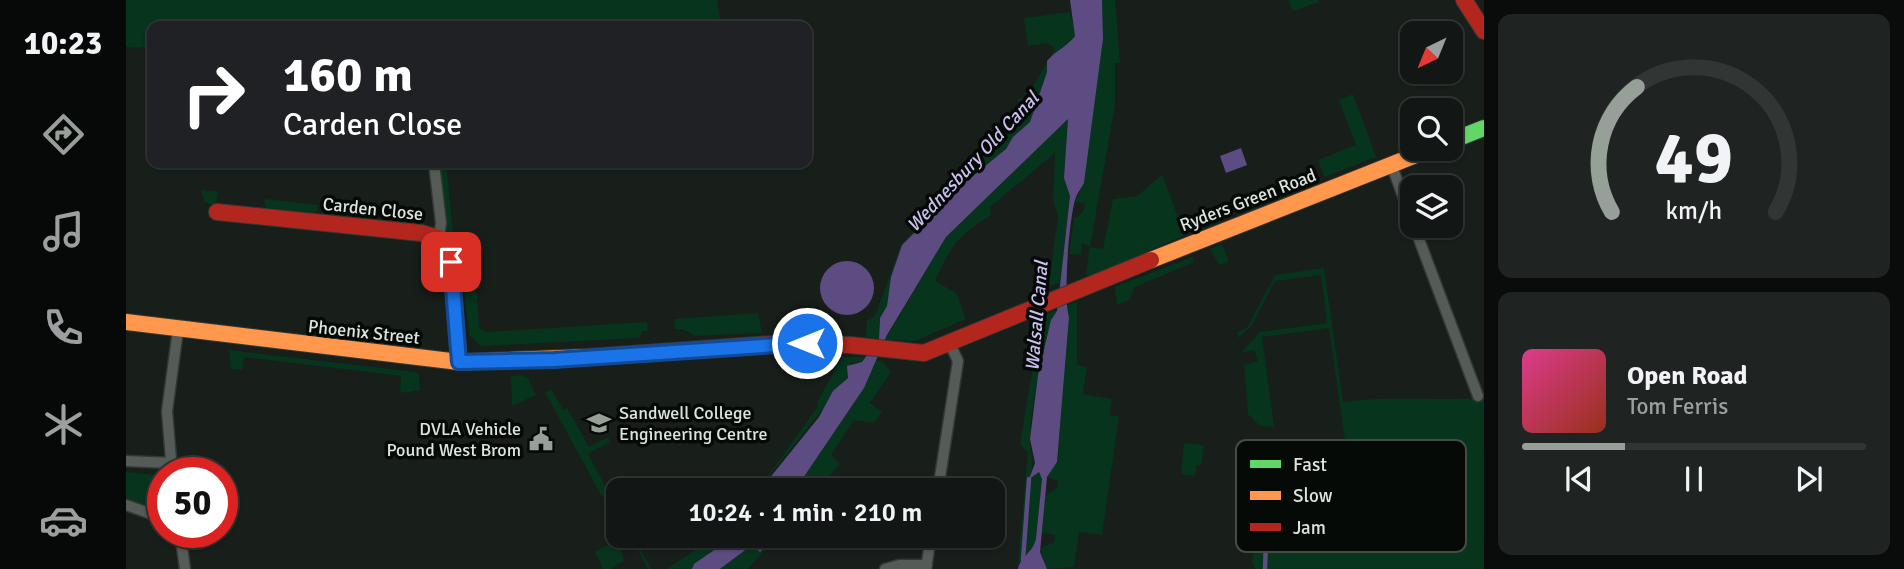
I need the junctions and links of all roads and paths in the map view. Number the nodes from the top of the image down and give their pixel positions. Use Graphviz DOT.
graph roads {
  1 [pos="1464,0"];
  2 [pos="1484,31"];
  3 [pos="1484,128"];
  4 [pos="1463,136"];
  5 [pos="1400,161"];
  6 [pos="1391,164"];
  7 [pos="436,168"];
  8 [pos="1400,188"];
  9 [pos="217,212"];
  10 [pos="439,238"];
  11 [pos="1419,238"];
  12 [pos="126,323"];
  13 [pos="178,330"];
  14 [pos="949,342"];
  15 [pos="459,362"];
  16 [pos="1478,396"];
  17 [pos="171,457"];
  18 [pos="126,461"];
  19 [pos="147,464"];
  20 [pos="940,478"];
  21 [pos="126,505"];
  22 [pos="147,512"];
  23 [pos="182,548"];
  24 [pos="929,548"];
  25 [pos="927,567"];
  26 [pos="185,569"];
  27 [pos="885,569"];
  1 -- 2 [label="main road"];
  3 -- 4 [label="main road"];
  5 -- 6 [label="main road, Ryders Green Road"];
  6 -- 8 [label="street"];
  6 -- 14 [label="main road, Ryders Green Road"];
  7 -- 10 [label="street"];
  9 -- 10 [label="main road, Carden Close"];
  10 -- 15 [label="main road, Carden Close"];
  11 -- 16 [label="street"];
  12 -- 13 [label="main road, Phoenix Street"];
  13 -- 15 [label="main road, Phoenix Street"];
  13 -- 17 [label="street"];
  14 -- 15 [label="main road, Phoenix Street"];
  14 -- 20 [label="street"];
  18 -- 19 [label="street"];
  21 -- 22 [label="street"];
  23 -- 26 [label="street"];
  24 -- 25 [label="street"];
  25 -- 27 [label="street"];
}
